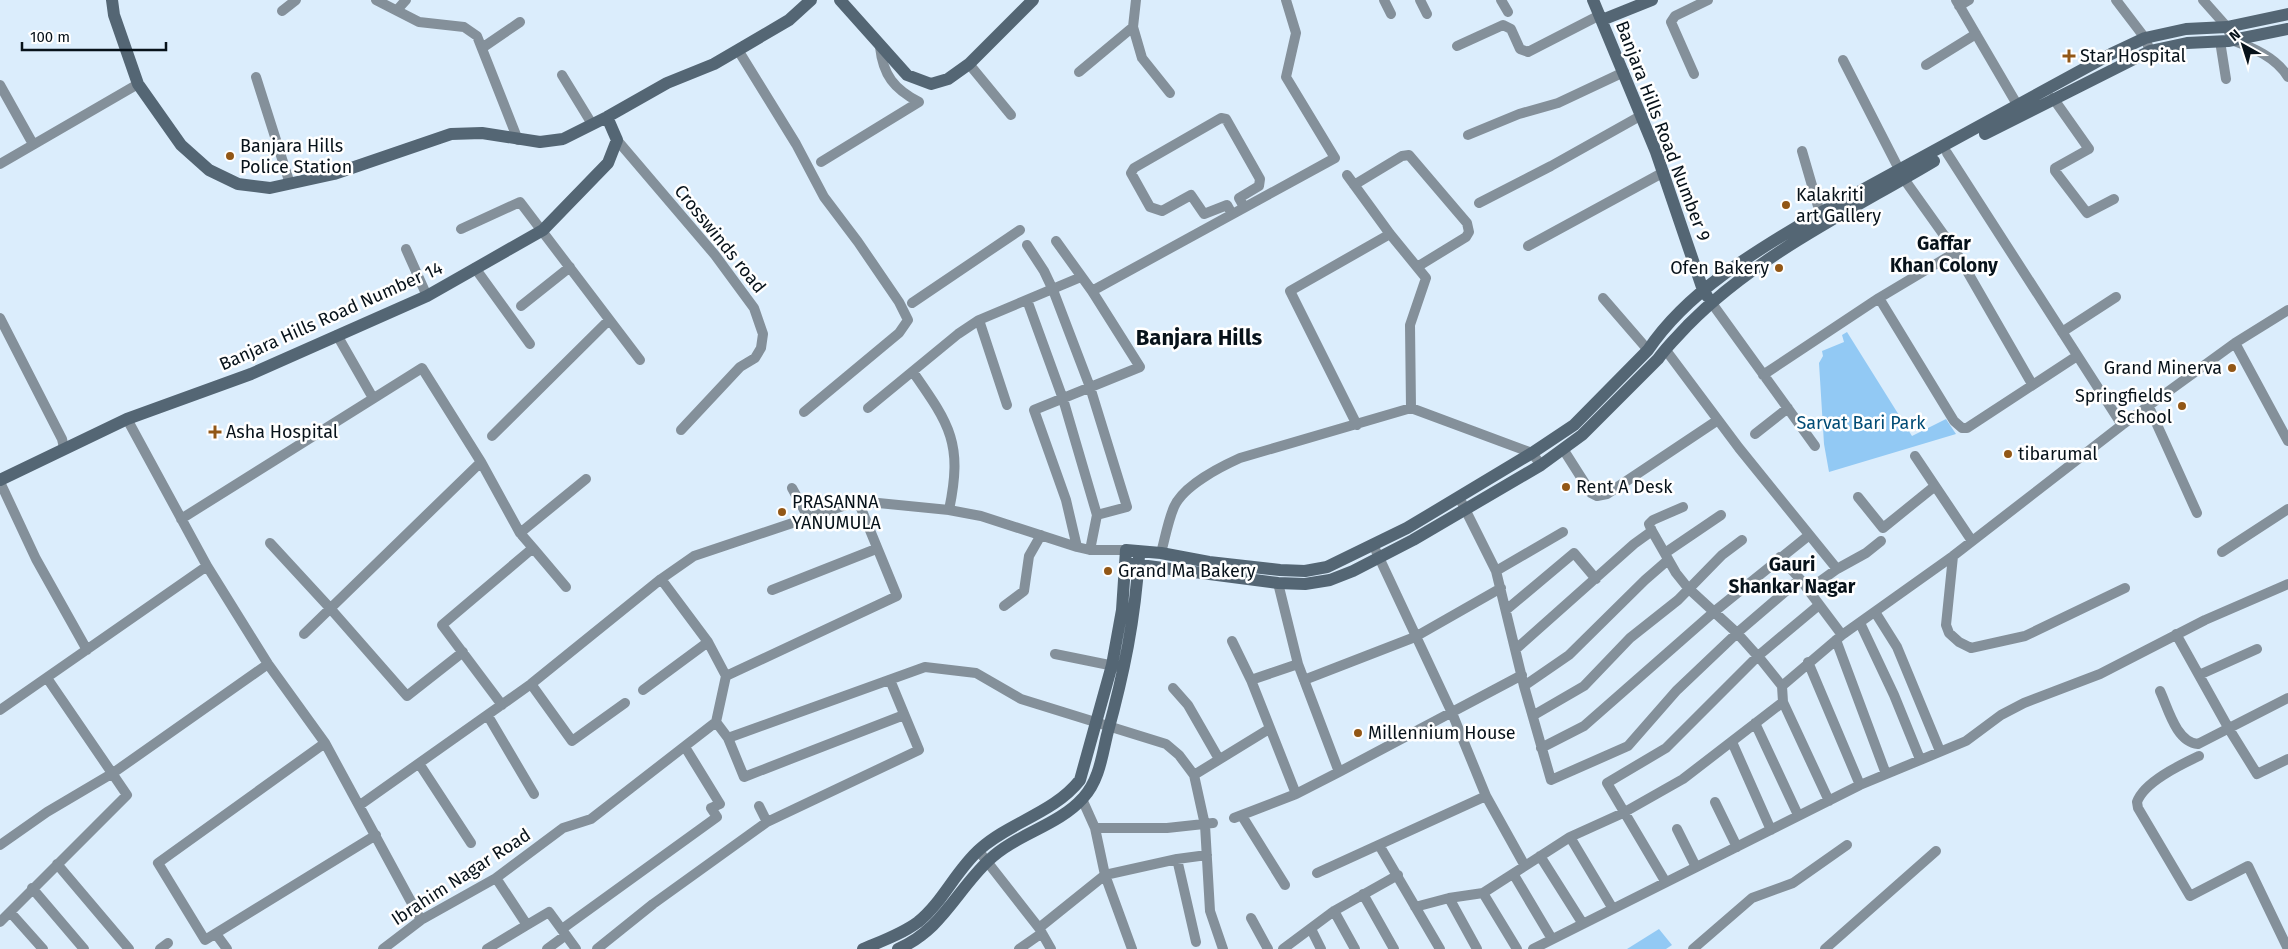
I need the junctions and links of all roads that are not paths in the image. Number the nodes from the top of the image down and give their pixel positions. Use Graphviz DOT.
graph roads {
  1 [pos="112,0"];
  2 [pos="296,0"];
  3 [pos="376,0"];
  4 [pos="406,0"];
  5 [pos="811,0"];
  6 [pos="840,0"];
  7 [pos="1033,0"];
  8 [pos="1136,0"];
  9 [pos="1286,0"];
  10 [pos="1384,0"];
  11 [pos="1420,0"];
  12 [pos="1502,0"];
  13 [pos="1593,0"];
  14 [pos="1652,0"];
  15 [pos="1708,0"];
  16 [pos="1969,0"];
  17 [pos="2116,0"];
  18 [pos="2203,0"];
  19 [pos="1957,3"];
  20 [pos="397,10"];
  21 [pos="282,11"];
  22 [pos="1508,12"];
  23 [pos="1392,14"];
  24 [pos="1427,14"];
  25 [pos="2288,17"];
  26 [pos="1601,18"];
  27 [pos="520,22"];
  28 [pos="2227,27"];
  29 [pos="1133,28"];
  30 [pos="2288,29"];
  31 [pos="1976,34"];
  32 [pos="2145,38"];
  33 [pos="2226,41"];
  34 [pos="1457,46"];
  35 [pos="880,47"];
  36 [pos="482,48"];
  37 [pos="738,50"];
  38 [pos="2150,51"];
  39 [pos="1843,60"];
  40 [pos="969,64"];
  41 [pos="1926,65"];
  42 [pos="1079,72"];
  43 [pos="1624,72"];
  44 [pos="1694,74"];
  45 [pos="562,75"];
  46 [pos="256,77"];
  47 [pos="2288,77"];
  48 [pos="2226,79"];
  49 [pos="138,84"];
  50 [pos="0,85"];
  51 [pos="1170,93"];
  52 [pos="2053,98"];
  53 [pos="2018,106"];
  54 [pos="1011,115"];
  55 [pos="1642,115"];
  56 [pos="606,117"];
  57 [pos="592,124"];
  58 [pos="1468,135"];
  59 [pos="518,140"];
  60 [pos="618,140"];
  61 [pos="34,144"];
  62 [pos="1802,151"];
  63 [pos="1947,154"];
  64 [pos="821,162"];
  65 [pos="0,164"];
  66 [pos="1664,172"];
  67 [pos="1347,175"];
  68 [pos="1902,175"];
  69 [pos="290,184"];
  70 [pos="1354,185"];
  71 [pos="2114,199"];
  72 [pos="1478,203"];
  73 [pos="1244,207"];
  74 [pos="1820,212"];
  75 [pos="1232,214"];
  76 [pos="461,229"];
  77 [pos="543,230"];
  78 [pos="1020,230"];
  79 [pos="1390,234"];
  80 [pos="1056,241"];
  81 [pos="1027,245"];
  82 [pos="1528,246"];
  83 [pos="406,250"];
  84 [pos="1956,252"];
  85 [pos="570,267"];
  86 [pos="1417,267"];
  87 [pos="475,268"];
  88 [pos="1081,277"];
  89 [pos="1053,290"];
  90 [pos="1703,290"];
  91 [pos="1092,291"];
  92 [pos="427,296"];
  93 [pos="2116,297"];
  94 [pos="1603,298"];
  95 [pos="1879,298"];
  96 [pos="1027,300"];
  97 [pos="1711,302"];
  98 [pos="912,303"];
  99 [pos="521,306"];
  100 [pos="2287,314"];
  101 [pos="0,318"];
  102 [pos="609,320"];
  103 [pos="979,320"];
  104 [pos="2062,332"];
  105 [pos="337,335"];
  106 [pos="2235,343"];
  107 [pos="530,344"];
  108 [pos="1665,349"];
  109 [pos="1648,350"];
  110 [pos="2077,356"];
  111 [pos="640,360"];
  112 [pos="913,372"];
  113 [pos="1763,375"];
  114 [pos="2032,384"];
  115 [pos="1090,387"];
  116 [pos="373,398"];
  117 [pos="1063,398"];
  118 [pos="1007,405"];
  119 [pos="2149,407"];
  120 [pos="868,408"];
  121 [pos="1411,408"];
  122 [pos="1788,408"];
  123 [pos="804,412"];
  124 [pos="127,418"];
  125 [pos="1718,420"];
  126 [pos="1357,425"];
  127 [pos="2122,425"];
  128 [pos="681,430"];
  129 [pos="1755,434"];
  130 [pos="492,436"];
  131 [pos="2288,441"];
  132 [pos="1816,446"];
  133 [pos="64,448"];
  134 [pos="1563,449"];
  135 [pos="1532,453"];
  136 [pos="1915,456"];
  137 [pos="481,462"];
  138 [pos="1541,465"];
  139 [pos="586,479"];
  140 [pos="0,481"];
  141 [pos="1935,486"];
  142 [pos="792,488"];
  143 [pos="1858,497"];
  144 [pos="1459,498"];
  145 [pos="858,500"];
  146 [pos="1683,507"];
  147 [pos="949,510"];
  148 [pos="1466,510"];
  149 [pos="2288,510"];
  150 [pos="2197,514"];
  151 [pos="1097,515"];
  152 [pos="1721,515"];
  153 [pos="808,518"];
  154 [pos="181,519"];
  155 [pos="1652,531"];
  156 [pos="1563,532"];
  157 [pos="520,533"];
  158 [pos="1042,535"];
  159 [pos="1808,536"];
  160 [pos="1742,540"];
  161 [pos="1881,541"];
  162 [pos="1972,541"];
  163 [pos="270,543"];
  164 [pos="1372,545"];
  165 [pos="1078,547"];
  166 [pos="533,548"];
  167 [pos="876,548"];
  168 [pos="1090,550"];
  169 [pos="1139,551"];
  170 [pos="1161,552"];
  171 [pos="2222,552"];
  172 [pos="1126,556"];
  173 [pos="1667,556"];
  174 [pos="1953,556"];
  175 [pos="1379,557"];
  176 [pos="1780,557"];
  177 [pos="1138,565"];
  178 [pos="207,566"];
  179 [pos="1836,569"];
  180 [pos="1496,571"];
  181 [pos="1596,579"];
  182 [pos="1800,579"];
  183 [pos="661,580"];
  184 [pos="1278,583"];
  185 [pos="2288,584"];
  186 [pos="566,587"];
  187 [pos="1501,588"];
  188 [pos="1688,588"];
  189 [pos="2125,588"];
  190 [pos="772,590"];
  191 [pos="1808,590"];
  192 [pos="1819,605"];
  193 [pos="1004,606"];
  194 [pos="329,607"];
  195 [pos="1506,610"];
  196 [pos="1715,611"];
  197 [pos="1875,612"];
  198 [pos="1860,622"];
  199 [pos="1737,633"];
  200 [pos="304,634"];
  201 [pos="2176,634"];
  202 [pos="1415,637"];
  203 [pos="1839,638"];
  204 [pos="1232,641"];
  205 [pos="708,642"];
  206 [pos="1516,649"];
  207 [pos="2257,649"];
  208 [pos="87,650"];
  209 [pos="463,652"];
  210 [pos="1055,654"];
  211 [pos="1758,656"];
  212 [pos="1808,662"];
  213 [pos="268,664"];
  214 [pos="1298,664"];
  215 [pos="1112,665"];
  216 [pos="1125,668"];
  217 [pos="1522,675"];
  218 [pos="2199,675"];
  219 [pos="726,676"];
  220 [pos="47,678"];
  221 [pos="890,680"];
  222 [pos="1251,680"];
  223 [pos="1304,680"];
  224 [pos="531,684"];
  225 [pos="1524,686"];
  226 [pos="1782,686"];
  227 [pos="1173,688"];
  228 [pos="643,690"];
  229 [pos="2160,691"];
  230 [pos="2288,698"];
  231 [pos="1783,702"];
  232 [pos="625,703"];
  233 [pos="502,705"];
  234 [pos="0,710"];
  235 [pos="1452,713"];
  236 [pos="904,715"];
  237 [pos="1534,715"];
  238 [pos="488,716"];
  239 [pos="716,722"];
  240 [pos="1097,722"];
  241 [pos="1754,723"];
  242 [pos="1110,726"];
  243 [pos="1269,729"];
  244 [pos="2229,729"];
  245 [pos="728,738"];
  246 [pos="1732,742"];
  247 [pos="325,743"];
  248 [pos="685,747"];
  249 [pos="1541,748"];
  250 [pos="1940,750"];
  251 [pos="2199,756"];
  252 [pos="1219,759"];
  253 [pos="1920,759"];
  254 [pos="2288,759"];
  255 [pos="420,765"];
  256 [pos="1340,772"];
  257 [pos="113,773"];
  258 [pos="1886,774"];
  259 [pos="1194,775"];
  260 [pos="1860,785"];
  261 [pos="534,794"];
  262 [pos="1296,794"];
  263 [pos="1486,796"];
  264 [pos="1082,799"];
  265 [pos="1829,801"];
  266 [pos="1715,802"];
  267 [pos="360,805"];
  268 [pos="759,806"];
  269 [pos="1623,813"];
  270 [pos="1798,815"];
  271 [pos="767,822"];
  272 [pos="1209,824"];
  273 [pos="1095,828"];
  274 [pos="1677,829"];
  275 [pos="1771,830"];
  276 [pos="376,835"];
  277 [pos="1570,838"];
  278 [pos="471,842"];
  279 [pos="0,845"];
  280 [pos="1379,845"];
  281 [pos="1847,845"];
  282 [pos="1737,846"];
  283 [pos="978,850"];
  284 [pos="1936,851"];
  285 [pos="1207,855"];
  286 [pos="1540,856"];
  287 [pos="1176,859"];
  288 [pos="988,861"];
  289 [pos="57,864"];
  290 [pos="1525,866"];
  291 [pos="1696,866"];
  292 [pos="1317,873"];
  293 [pos="1105,875"];
  294 [pos="1398,875"];
  295 [pos="1514,875"];
  296 [pos="496,878"];
  297 [pos="1665,881"];
  298 [pos="1285,885"];
  299 [pos="32,888"];
  300 [pos="1483,892"];
  301 [pos="1363,894"];
  302 [pos="1449,898"];
  303 [pos="1415,907"];
  304 [pos="1613,909"];
  305 [pos="1334,911"];
  306 [pos="10,912"];
  307 [pos="1251,918"];
  308 [pos="421,920"];
  309 [pos="0,922"];
  310 [pos="1583,924"];
  311 [pos="527,925"];
  312 [pos="1311,929"];
  313 [pos="1040,931"];
  314 [pos="564,932"];
  315 [pos="216,934"];
  316 [pos="1552,939"];
  317 [pos="1196,942"];
  318 [pos="43,949"];
  319 [pos="84,949"];
  320 [pos="129,949"];
  321 [pos="226,949"];
  322 [pos="383,949"];
  323 [pos="487,949"];
  324 [pos="547,949"];
  325 [pos="576,949"];
  326 [pos="597,949"];
  327 [pos="864,949"];
  328 [pos="898,949"];
  329 [pos="1019,949"];
  330 [pos="1051,949"];
  331 [pos="1132,949"];
  332 [pos="1223,949"];
  333 [pos="1268,949"];
  334 [pos="1283,949"];
  335 [pos="1321,949"];
  336 [pos="1355,949"];
  337 [pos="1394,949"];
  338 [pos="1440,949"];
  339 [pos="1478,949"];
  340 [pos="1517,949"];
  341 [pos="1533,949"];
  342 [pos="1693,949"];
  343 [pos="1825,949"];
  344 [pos="2288,949"];
  1 -- 49 [label="main road"];
  2 -- 21 [label="street"];
  3 -- 20 [label="street"];
  4 -- 20 [label="street"];
  5 -- 37 [label="main road"];
  6 -- 35 [label="main road"];
  7 -- 40 [label="main road"];
  8 -- 29 [label="street"];
  9 -- 73 [label="street"];
  10 -- 23 [label="street"];
  11 -- 24 [label="street"];
  12 -- 22 [label="street"];
  13 -- 26 [label="main road, Banjara Hills Road Number 9"];
  14 -- 26 [label="main road"];
  15 -- 44 [label="street"];
  16 -- 19 [label="street"];
  17 -- 32 [label="street"];
  18 -- 28 [label="street"];
  19 -- 31 [label="street"];
  20 -- 36 [label="street"];
  25 -- 28 [label="main road"];
  26 -- 34 [label="street"];
  26 -- 43 [label="main road, Banjara Hills Road Number 9"];
  27 -- 36 [label="street"];
  28 -- 32 [label="main road"];
  28 -- 33 [label="street"];
  29 -- 42 [label="street"];
  29 -- 51 [label="street"];
  30 -- 33 [label="main road"];
  31 -- 41 [label="street"];
  31 -- 53 [label="street"];
  32 -- 38 [label="street"];
  32 -- 53 [label="main road"];
  33 -- 38 [label="main road"];
  33 -- 47 [label="street"];
  33 -- 48 [label="street"];
  35 -- 40 [label="main road"];
  35 -- 64 [label="street"];
  36 -- 59 [label="street"];
  37 -- 56 [label="main road"];
  37 -- 123 [label="street"];
  38 -- 52 [label="main road"];
  39 -- 68 [label="street"];
  40 -- 54 [label="street"];
  43 -- 55 [label="main road, Banjara Hills Road Number 9"];
  43 -- 58 [label="street"];
  45 -- 57 [label="street"];
  46 -- 69 [label="street"];
  49 -- 61 [label="street"];
  49 -- 69 [label="main road"];
  50 -- 61 [label="street"];
  52 -- 63 [label="main road"];
  52 -- 71 [label="street"];
  53 -- 68 [label="main road"];
  55 -- 66 [label="main road, Banjara Hills Road Number 9"];
  55 -- 72 [label="street"];
  56 -- 57 [label="main road"];
  56 -- 60 [label="main road"];
  57 -- 59 [label="main road"];
  59 -- 69 [label="main road"];
  60 -- 77 [label="main road, Banjara Hills Road Number 14"];
  60 -- 128 [label="street, Crosswinds road"];
  61 -- 65 [label="street"];
  62 -- 74 [label="street"];
  63 -- 68 [label="main road"];
  63 -- 104 [label="street"];
  66 -- 82 [label="street"];
  66 -- 90 [label="main road, Banjara Hills Road Number 9"];
  67 -- 70 [label="street"];
  68 -- 74 [label="main road"];
  68 -- 84 [label="street"];
  68 -- 97 [label="main road"];
  70 -- 79 [label="street"];
  70 -- 86 [label="street"];
  73 -- 75 [label="street"];
  73 -- 75 [label="street"];
  74 -- 90 [label="main road"];
  75 -- 91 [label="street"];
  76 -- 77 [label="street"];
  77 -- 85 [label="street"];
  77 -- 87 [label="main road, Banjara Hills Road Number 14"];
  78 -- 98 [label="street"];
  79 -- 86 [label="street"];
  79 -- 126 [label="street"];
  80 -- 88 [label="street"];
  81 -- 89 [label="street"];
  83 -- 92 [label="street"];
  84 -- 95 [label="street"];
  84 -- 114 [label="street"];
  85 -- 99 [label="street"];
  85 -- 102 [label="street"];
  86 -- 121 [label="street"];
  87 -- 92 [label="main road, Banjara Hills Road Number 14"];
  87 -- 107 [label="street"];
  88 -- 89 [label="street"];
  88 -- 91 [label="street"];
  89 -- 96 [label="street"];
  89 -- 115 [label="street"];
  90 -- 97 [label="main road, Banjara Hills Road Number 9"];
  90 -- 109 [label="main road"];
  91 -- 115 [label="street"];
  92 -- 105 [label="main road, Banjara Hills Road Number 14"];
  93 -- 104 [label="street"];
  94 -- 109 [label="street"];
  95 -- 113 [label="street"];
  95 -- 114 [label="street"];
  96 -- 103 [label="street"];
  96 -- 117 [label="street"];
  97 -- 108 [label="main road"];
  97 -- 113 [label="street"];
  100 -- 106 [label="street"];
  101 -- 133 [label="street"];
  102 -- 111 [label="street"];
  102 -- 130 [label="street"];
  103 -- 112 [label="street"];
  103 -- 118 [label="street"];
  104 -- 110 [label="street"];
  105 -- 116 [label="street"];
  105 -- 124 [label="main road, Banjara Hills Road Number 14"];
  106 -- 119 [label="street"];
  106 -- 131 [label="street"];
  108 -- 125 [label="street"];
  108 -- 134 [label="main road"];
  109 -- 135 [label="main road"];
  110 -- 114 [label="street"];
  110 -- 127 [label="street"];
  112 -- 120 [label="street"];
  112 -- 147 [label="street"];
  113 -- 122 [label="street"];
  115 -- 117 [label="street"];
  115 -- 151 [label="street"];
  116 -- 137 [label="street"];
  116 -- 154 [label="street"];
  117 -- 151 [label="street"];
  117 -- 165 [label="street"];
  119 -- 127 [label="street"];
  119 -- 150 [label="street"];
  121 -- 126 [label="street"];
  121 -- 135 [label="street"];
  122 -- 129 [label="street"];
  122 -- 132 [label="street"];
  124 -- 133 [label="main road, Banjara Hills Road Number 14"];
  124 -- 154 [label="street"];
  125 -- 134 [label="street"];
  125 -- 159 [label="street"];
  126 -- 170 [label="street"];
  127 -- 162 [label="street"];
  133 -- 140 [label="main road, Banjara Hills Road Number 14"];
  134 -- 138 [label="main road"];
  135 -- 138 [label="street"];
  135 -- 144 [label="main road"];
  136 -- 141 [label="street"];
  137 -- 157 [label="street"];
  137 -- 194 [label="street"];
  138 -- 148 [label="main road"];
  139 -- 157 [label="street"];
  140 -- 208 [label="street"];
  141 -- 143 [label="street"];
  141 -- 162 [label="street"];
  142 -- 153 [label="street"];
  144 -- 148 [label="street"];
  144 -- 164 [label="main road"];
  145 -- 147 [label="street"];
  145 -- 153 [label="street"];
  145 -- 167 [label="street"];
  146 -- 155 [label="street"];
  147 -- 158 [label="street"];
  148 -- 175 [label="main road"];
  148 -- 180 [label="street"];
  149 -- 171 [label="street"];
  151 -- 168 [label="street"];
  152 -- 173 [label="street"];
  153 -- 183 [label="street"];
  154 -- 178 [label="street"];
  155 -- 173 [label="street"];
  155 -- 181 [label="street"];
  156 -- 180 [label="street"];
  157 -- 166 [label="street"];
  158 -- 165 [label="street"];
  158 -- 193 [label="street"];
  159 -- 176 [label="street"];
  159 -- 179 [label="street"];
  160 -- 188 [label="street"];
  161 -- 179 [label="street"];
  162 -- 174 [label="street"];
  163 -- 194 [label="street"];
  164 -- 170 [label="main road"];
  164 -- 175 [label="street"];
  165 -- 168 [label="street"];
  166 -- 186 [label="street"];
  166 -- 209 [label="street"];
  167 -- 190 [label="street"];
  167 -- 219 [label="street"];
  168 -- 172 [label="street"];
  169 -- 170 [label="main road"];
  169 -- 172 [label="main road"];
  169 -- 177 [label="main road"];
  172 -- 177 [label="main road"];
  172 -- 215 [label="main road"];
  173 -- 188 [label="street"];
  173 -- 225 [label="street"];
  174 -- 189 [label="street"];
  174 -- 197 [label="street"];
  175 -- 184 [label="main road"];
  175 -- 202 [label="street"];
  176 -- 182 [label="street"];
  176 -- 196 [label="street"];
  177 -- 184 [label="main road"];
  177 -- 216 [label="main road"];
  178 -- 208 [label="street"];
  178 -- 213 [label="street"];
  179 -- 191 [label="street"];
  180 -- 187 [label="street"];
  181 -- 195 [label="street"];
  181 -- 206 [label="street"];
  182 -- 191 [label="street"];
  182 -- 199 [label="street"];
  183 -- 205 [label="street"];
  183 -- 224 [label="street"];
  184 -- 214 [label="street"];
  185 -- 201 [label="street"];
  187 -- 195 [label="street"];
  187 -- 202 [label="street"];
  188 -- 196 [label="street"];
  188 -- 237 [label="street"];
  191 -- 192 [label="street"];
  192 -- 203 [label="street"];
  192 -- 211 [label="street"];
  194 -- 200 [label="street"];
  194 -- 209 [label="street"];
  195 -- 206 [label="street"];
  196 -- 199 [label="street"];
  196 -- 249 [label="street"];
  197 -- 198 [label="street"];
  197 -- 250 [label="street"];
  198 -- 203 [label="street"];
  198 -- 253 [label="street"];
  199 -- 211 [label="street"];
  199 -- 249 [label="street"];
  201 -- 218 [label="street"];
  201 -- 250 [label="street"];
  202 -- 223 [label="street"];
  202 -- 235 [label="street"];
  203 -- 212 [label="street"];
  203 -- 258 [label="street"];
  204 -- 222 [label="street"];
  205 -- 219 [label="street"];
  205 -- 228 [label="street"];
  206 -- 217 [label="street"];
  207 -- 218 [label="street"];
  208 -- 220 [label="street"];
  209 -- 233 [label="street"];
  210 -- 215 [label="street"];
  211 -- 226 [label="street"];
  211 -- 269 [label="street"];
  212 -- 226 [label="street"];
  212 -- 260 [label="street"];
  213 -- 247 [label="street"];
  213 -- 257 [label="street"];
  214 -- 222 [label="street"];
  214 -- 223 [label="street"];
  215 -- 216 [label="street"];
  215 -- 240 [label="main road"];
  216 -- 242 [label="main road"];
  217 -- 225 [label="street"];
  217 -- 235 [label="street"];
  218 -- 244 [label="street"];
  219 -- 239 [label="street"];
  220 -- 234 [label="street"];
  220 -- 257 [label="street"];
  221 -- 236 [label="street"];
  221 -- 240 [label="street"];
  221 -- 245 [label="street"];
  222 -- 243 [label="street"];
  223 -- 256 [label="street"];
  224 -- 232 [label="street"];
  224 -- 233 [label="street"];
  225 -- 237 [label="street"];
  226 -- 231 [label="street"];
  227 -- 252 [label="street"];
  229 -- 244 [label="street"];
  230 -- 244 [label="street"];
  231 -- 241 [label="street"];
  231 -- 265 [label="street"];
  233 -- 238 [label="street"];
  235 -- 256 [label="street"];
  235 -- 263 [label="street"];
  236 -- 245 [label="street"];
  236 -- 271 [label="street"];
  237 -- 249 [label="street"];
  238 -- 255 [label="street"];
  238 -- 261 [label="street"];
  239 -- 245 [label="street"];
  239 -- 248 [label="street, Ibrahim Nagar Road"];
  240 -- 242 [label="street"];
  240 -- 283 [label="main road"];
  241 -- 246 [label="street"];
  241 -- 270 [label="street"];
  242 -- 259 [label="street"];
  242 -- 264 [label="main road"];
  243 -- 252 [label="street"];
  243 -- 262 [label="street"];
  244 -- 254 [label="street"];
  246 -- 269 [label="street"];
  246 -- 275 [label="street"];
  247 -- 267 [label="street"];
  247 -- 315 [label="street"];
  248 -- 296 [label="street, Ibrahim Nagar Road"];
  248 -- 314 [label="street"];
  250 -- 253 [label="street"];
  251 -- 344 [label="street"];
  252 -- 259 [label="street"];
  253 -- 258 [label="street"];
  255 -- 267 [label="street"];
  255 -- 278 [label="street"];
  256 -- 262 [label="street"];
  257 -- 279 [label="street"];
  257 -- 289 [label="street"];
  258 -- 260 [label="street"];
  259 -- 272 [label="street"];
  260 -- 265 [label="street"];
  262 -- 298 [label="street"];
  263 -- 280 [label="street"];
  263 -- 290 [label="street"];
  264 -- 273 [label="street"];
  264 -- 288 [label="main road"];
  265 -- 270 [label="street"];
  266 -- 282 [label="street"];
  267 -- 276 [label="street"];
  268 -- 271 [label="street"];
  269 -- 277 [label="street"];
  269 -- 297 [label="street"];
  270 -- 275 [label="street"];
  271 -- 326 [label="street"];
  272 -- 273 [label="street"];
  272 -- 285 [label="street"];
  273 -- 293 [label="street"];
  274 -- 291 [label="street"];
  275 -- 282 [label="street"];
  276 -- 308 [label="street"];
  276 -- 315 [label="street"];
  277 -- 286 [label="street"];
  277 -- 304 [label="street"];
  280 -- 292 [label="street"];
  280 -- 294 [label="street"];
  281 -- 342 [label="street"];
  282 -- 291 [label="street"];
  283 -- 288 [label="street"];
  283 -- 327 [label="main road"];
  284 -- 343 [label="street"];
  285 -- 287 [label="street"];
  285 -- 332 [label="street"];
  286 -- 290 [label="street"];
  286 -- 310 [label="street"];
  287 -- 293 [label="street"];
  287 -- 317 [label="street"];
  288 -- 313 [label="street"];
  288 -- 328 [label="main road"];
  289 -- 299 [label="street"];
  289 -- 320 [label="street"];
  290 -- 295 [label="street"];
  291 -- 297 [label="street"];
  293 -- 313 [label="street"];
  293 -- 331 [label="street"];
  294 -- 301 [label="street"];
  294 -- 303 [label="street"];
  295 -- 300 [label="street"];
  295 -- 316 [label="street"];
  296 -- 308 [label="street, Ibrahim Nagar Road"];
  296 -- 311 [label="street"];
  297 -- 304 [label="street"];
  299 -- 306 [label="street"];
  299 -- 319 [label="street"];
  300 -- 302 [label="street"];
  300 -- 340 [label="street"];
  301 -- 305 [label="street"];
  301 -- 337 [label="street"];
  302 -- 303 [label="street"];
  302 -- 339 [label="street"];
  303 -- 338 [label="street"];
  304 -- 310 [label="street"];
  305 -- 312 [label="street"];
  305 -- 336 [label="street"];
  306 -- 309 [label="street"];
  306 -- 318 [label="street"];
  307 -- 333 [label="street"];
  308 -- 322 [label="street, Ibrahim Nagar Road"];
  310 -- 316 [label="street"];
  311 -- 314 [label="street"];
  311 -- 323 [label="street"];
  312 -- 334 [label="street"];
  312 -- 335 [label="street"];
  313 -- 329 [label="street"];
  313 -- 330 [label="street"];
  314 -- 324 [label="street"];
  314 -- 325 [label="street"];
  315 -- 321 [label="street"];
  316 -- 341 [label="street"];
}
